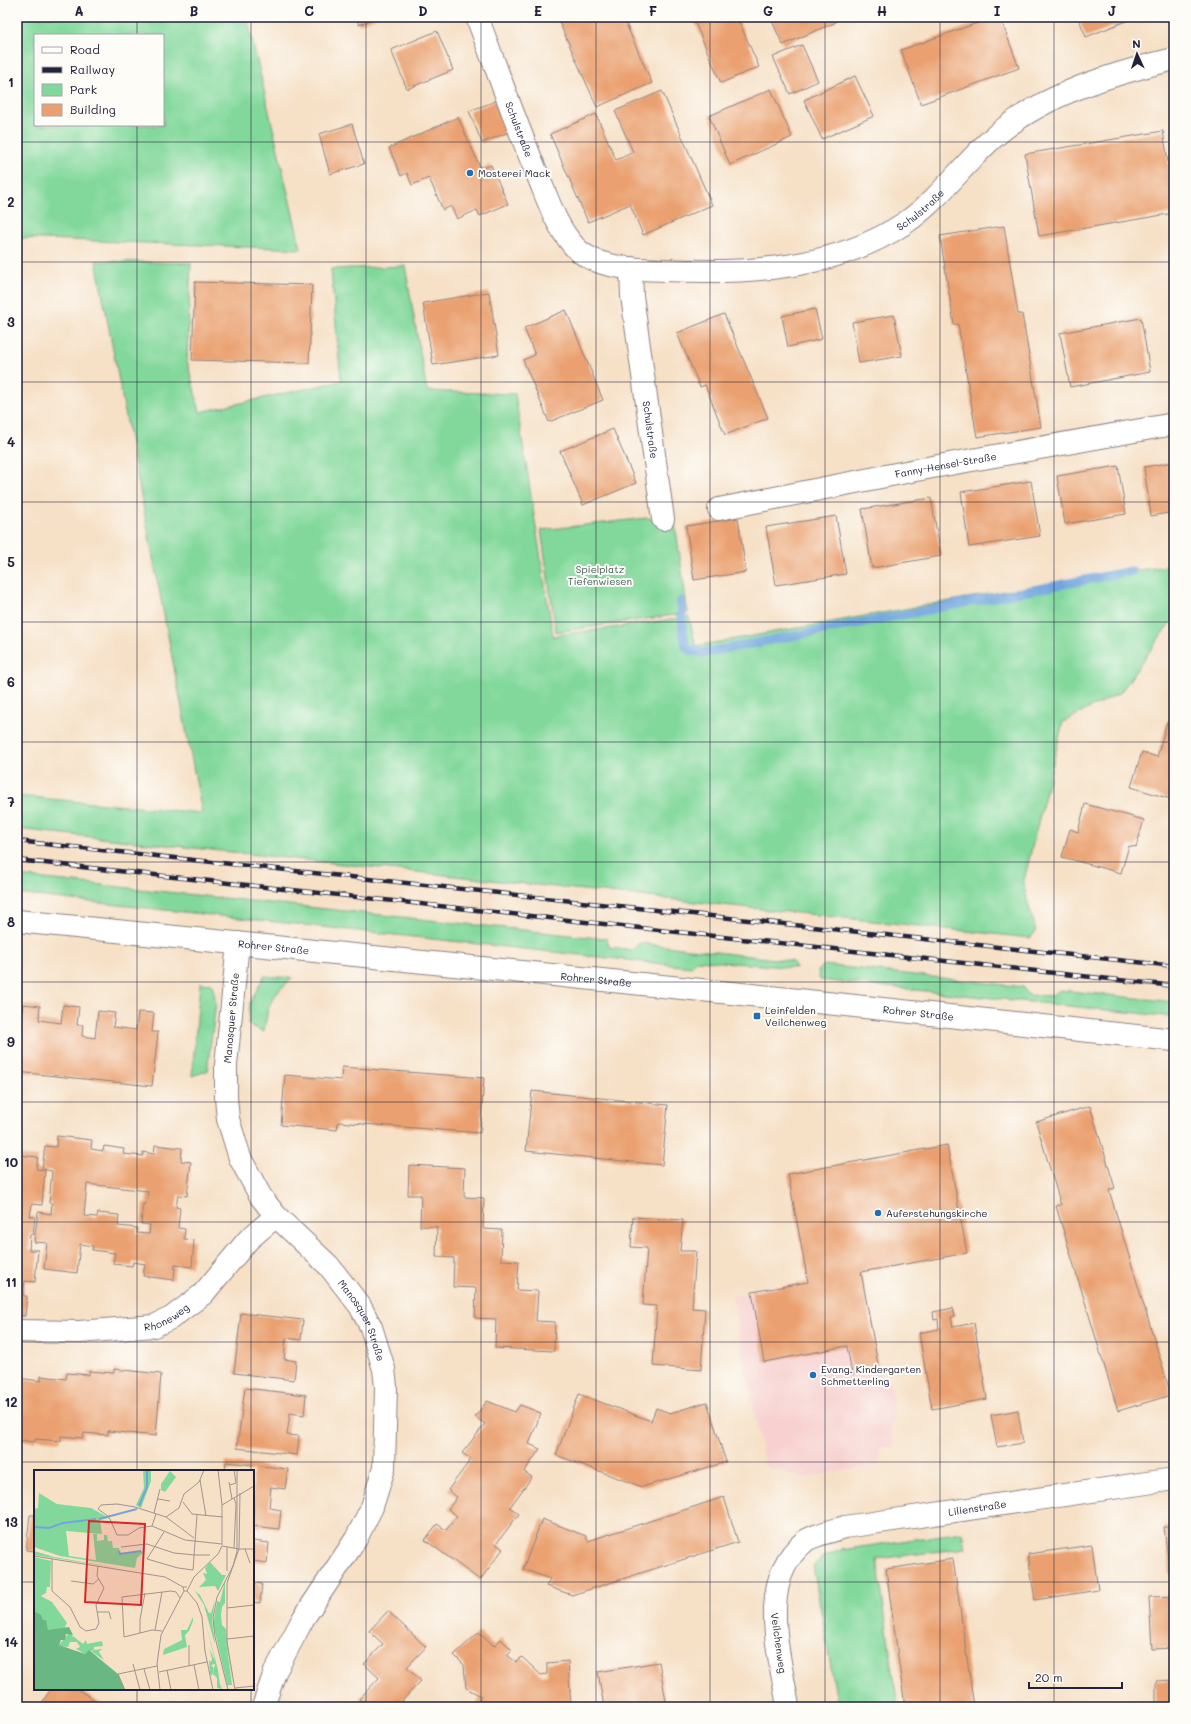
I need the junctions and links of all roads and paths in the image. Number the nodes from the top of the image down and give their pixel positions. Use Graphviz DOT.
graph roads {
  1 [pos="477,17"];
  2 [pos="1174,59"];
  3 [pos="631,268"];
  4 [pos="1174,424"];
  5 [pos="719,509"];
  6 [pos="663,519"];
  7 [pos="17,921"];
  8 [pos="238,943"];
  9 [pos="1174,1040"];
  10 [pos="276,1216"];
  11 [pos="17,1331"];
  12 [pos="1174,1479"];
  13 [pos="790,1559"];
  14 [pos="263,1707"];
  15 [pos="788,1707"];
  1 -- 3 [label="street, Schulstraße"];
  2 -- 3 [label="street, Schulstraße"];
  3 -- 6 [label="street, Schulstraße"];
  4 -- 5 [label="street, Fanny-Hensel-Straße"];
  7 -- 8 [label="street, Rohrer Straße"];
  8 -- 9 [label="street, Rohrer Straße"];
  8 -- 10 [label="street, Manosquer Straße"];
  10 -- 11 [label="street, Rhoneweg"];
  10 -- 14 [label="street, Manosquer Straße"];
  12 -- 13 [label="street, Lilienstraße"];
  13 -- 15 [label="street, Veilchenweg"];
}
